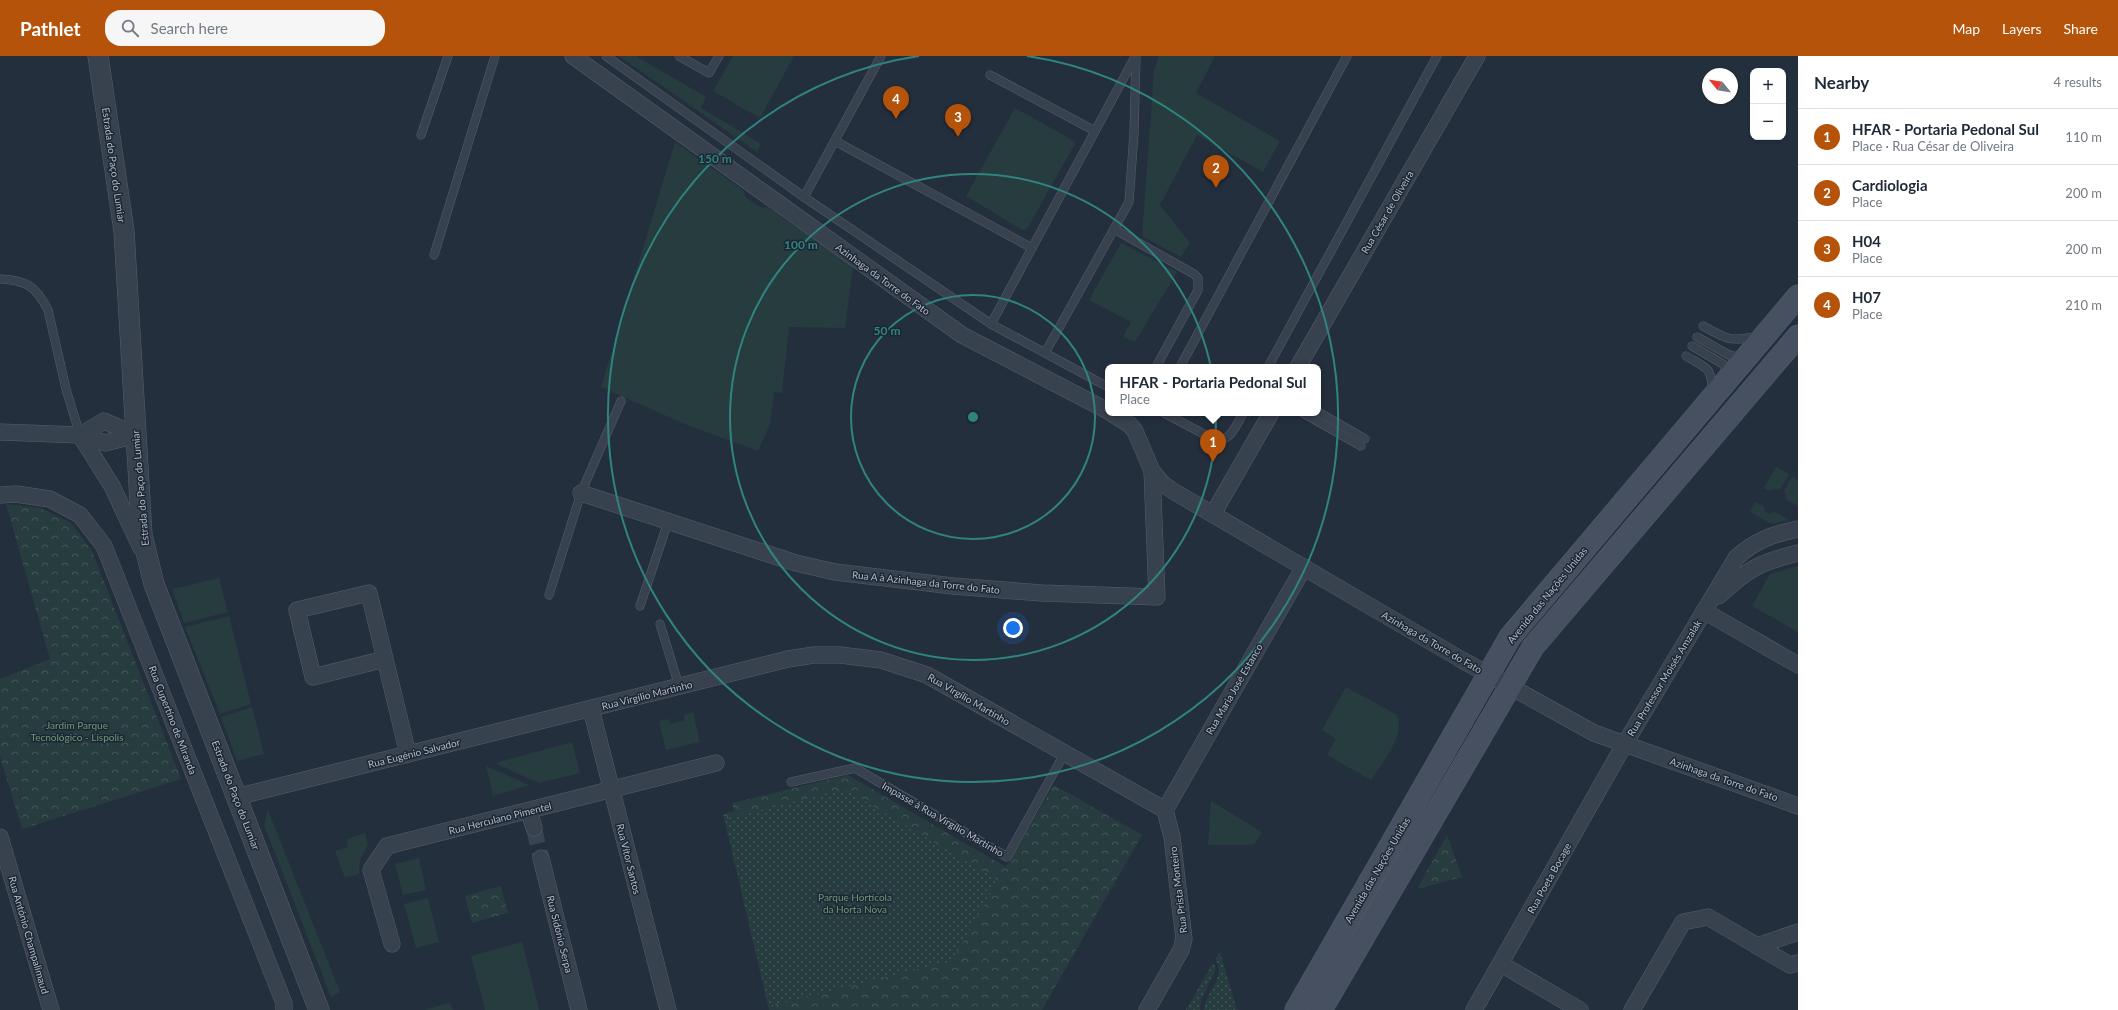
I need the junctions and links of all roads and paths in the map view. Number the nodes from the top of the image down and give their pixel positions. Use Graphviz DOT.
graph roads {
  1 [pos="98,56"];
  2 [pos="448,56"];
  3 [pos="495,56"];
  4 [pos="573,56"];
  5 [pos="606,56"];
  6 [pos="678,56"];
  7 [pos="719,56"];
  8 [pos="881,56"];
  9 [pos="1135,56"];
  10 [pos="1347,56"];
  11 [pos="1437,56"];
  12 [pos="1477,56"];
  13 [pos="990,75"];
  14 [pos="1095,131"];
  15 [pos="421,135"];
  16 [pos="835,141"];
  17 [pos="804,197"];
  18 [pos="1114,229"];
  19 [pos="1032,248"];
  20 [pos="434,255"];
  21 [pos="0,279"];
  22 [pos="1798,296"];
  23 [pos="990,324"];
  24 [pos="1703,326"];
  25 [pos="1765,335"];
  26 [pos="1798,336"];
  27 [pos="1697,337"];
  28 [pos="1692,346"];
  29 [pos="1045,352"];
  30 [pos="1686,356"];
  31 [pos="1745,358"];
  32 [pos="1158,364"];
  33 [pos="1182,364"];
  34 [pos="1270,364"];
  35 [pos="1300,364"];
  36 [pos="1730,376"];
  37 [pos="1105,385"];
  38 [pos="1712,398"];
  39 [pos="621,401"];
  40 [pos="1105,409"];
  41 [pos="1321,414"];
  42 [pos="1117,416"];
  43 [pos="1168,416"];
  44 [pos="1241,416"];
  45 [pos="1269,416"];
  46 [pos="1309,416"];
  47 [pos="0,432"];
  48 [pos="80,435"];
  49 [pos="136,435"];
  50 [pos="1152,471"];
  51 [pos="582,493"];
  52 [pos="0,495"];
  53 [pos="1213,514"];
  54 [pos="668,522"];
  55 [pos="1798,529"];
  56 [pos="1798,553"];
  57 [pos="148,563"];
  58 [pos="1304,567"];
  59 [pos="549,595"];
  60 [pos="640,606"];
  61 [pos="1704,610"];
  62 [pos="660,624"];
  63 [pos="385,660"];
  64 [pos="1798,665"];
  65 [pos="1489,675"];
  66 [pos="679,686"];
  67 [pos="1509,686"];
  68 [pos="591,708"];
  69 [pos="1624,745"];
  70 [pos="408,754"];
  71 [pos="1064,754"];
  72 [pos="716,763"];
  73 [pos="791,782"];
  74 [pos="612,790"];
  75 [pos="236,797"];
  76 [pos="1798,806"];
  77 [pos="1165,810"];
  78 [pos="529,811"];
  79 [pos="534,828"];
  80 [pos="0,837"];
  81 [pos="541,858"];
  82 [pos="1798,932"];
  83 [pos="392,944"];
  84 [pos="1757,946"];
  85 [pos="1798,963"];
  86 [pos="1501,964"];
  87 [pos="51,1010"];
  88 [pos="284,1010"];
  89 [pos="319,1010"];
  90 [pos="579,1010"];
  91 [pos="668,1010"];
  92 [pos="1147,1010"];
  93 [pos="1296,1010"];
  94 [pos="1321,1010"];
  95 [pos="1474,1010"];
  96 [pos="1580,1010"];
  97 [pos="1632,1010"];
  1 -- 49 [label="street, Estrada do Paço do Lumiar"];
  2 -- 15 [label="lane"];
  3 -- 20 [label="lane"];
  4 -- 40 [label="street, Azinhaga da Torre do Fato"];
  5 -- 17 [label="lane"];
  6 -- 7 [label="lane"];
  8 -- 16 [label="lane"];
  9 -- 14 [label="lane"];
  9 -- 18 [label="lane"];
  10 -- 33 [label="lane"];
  11 -- 34 [label="lane"];
  12 -- 35 [label="street, Rua César de Oliveira"];
  13 -- 14 [label="lane"];
  14 -- 19 [label="lane"];
  16 -- 17 [label="lane"];
  16 -- 19 [label="lane"];
  17 -- 23 [label="lane"];
  18 -- 29 [label="lane"];
  18 -- 32 [label="lane"];
  19 -- 23 [label="lane"];
  21 -- 48 [label="lane"];
  22 -- 25 [label="main road, Avenida das Nações Unidas"];
  23 -- 29 [label="lane"];
  24 -- 25 [label="lane"];
  25 -- 31 [label="main road, Avenida das Nações Unidas"];
  26 -- 67 [label="main road"];
  27 -- 31 [label="lane"];
  28 -- 36 [label="lane"];
  29 -- 37 [label="lane"];
  30 -- 38 [label="lane"];
  31 -- 36 [label="main road, Avenida das Nações Unidas"];
  36 -- 38 [label="main road, Avenida das Nações Unidas"];
  38 -- 65 [label="main road, Avenida das Nações Unidas"];
  39 -- 51 [label="lane"];
  41 -- 46 [label="lane"];
  42 -- 50 [label="street, Azinhaga da Torre do Fato"];
  43 -- 44 [label="lane"];
  45 -- 53 [label="street"];
  47 -- 48 [label="street"];
  48 -- 49 [label="street"];
  48 -- 57 [label="street"];
  49 -- 57 [label="street, Estrada do Paço do Lumiar"];
  50 -- 53 [label="street, Azinhaga da Torre do Fato"];
  50 -- 54 [label="street, Rua A à Azinhaga da Torre do Fato"];
  51 -- 54 [label="street, Rua A à Azinhaga da Torre do Fato"];
  51 -- 59 [label="lane"];
  52 -- 88 [label="street, Rua Cupertino de Miranda"];
  53 -- 58 [label="street, Azinhaga da Torre do Fato"];
  54 -- 60 [label="lane"];
  55 -- 61 [label="street, Rua Professor Moisés Amzalak"];
  56 -- 61 [label="street, Rua Professor Moisés Amzalak"];
  57 -- 75 [label="street, Estrada do Paço do Lumiar"];
  58 -- 65 [label="street, Azinhaga da Torre do Fato"];
  58 -- 77 [label="street, Rua Maria José Estanco"];
  61 -- 64 [label="street"];
  61 -- 69 [label="street, Rua Professor Moisés Amzalak"];
  62 -- 66 [label="lane"];
  63 -- 63 [label="street"];
  63 -- 70 [label="street"];
  65 -- 67 [label="street, Azinhaga da Torre do Fato"];
  65 -- 93 [label="main road, Avenida das Nações Unidas"];
  66 -- 68 [label="street, Rua Virgílio Martinho"];
  66 -- 71 [label="street, Rua Virgílio Martinho"];
  67 -- 69 [label="street, Azinhaga da Torre do Fato"];
  67 -- 94 [label="main road"];
  68 -- 70 [label="street, Rua Eugénio Salvador"];
  68 -- 74 [label="street, Rua Vítor Santos"];
  69 -- 76 [label="street, Azinhaga da Torre do Fato"];
  69 -- 86 [label="street, Rua Poeta Bocage"];
  70 -- 75 [label="street, Rua Eugénio Salvador"];
  71 -- 73 [label="lane, Impasse à Rua Virgílio Martinho"];
  71 -- 77 [label="street, Rua Virgílio Martinho"];
  72 -- 74 [label="street, Rua Herculano Pimentel"];
  74 -- 78 [label="street, Rua Herculano Pimentel"];
  74 -- 91 [label="street, Rua Vítor Santos"];
  75 -- 89 [label="street, Estrada do Paço do Lumiar"];
  77 -- 92 [label="street, Rua Prista Monteiro"];
  78 -- 79 [label="street"];
  78 -- 83 [label="street, Rua Herculano Pimentel"];
  80 -- 87 [label="street, Rua António Champalimaud"];
  81 -- 90 [label="street, Rua Sidónio Serpa"];
  82 -- 84 [label="street"];
  84 -- 85 [label="street"];
  84 -- 97 [label="street"];
  86 -- 95 [label="street, Rua Poeta Bocage"];
  86 -- 96 [label="street"];
}
